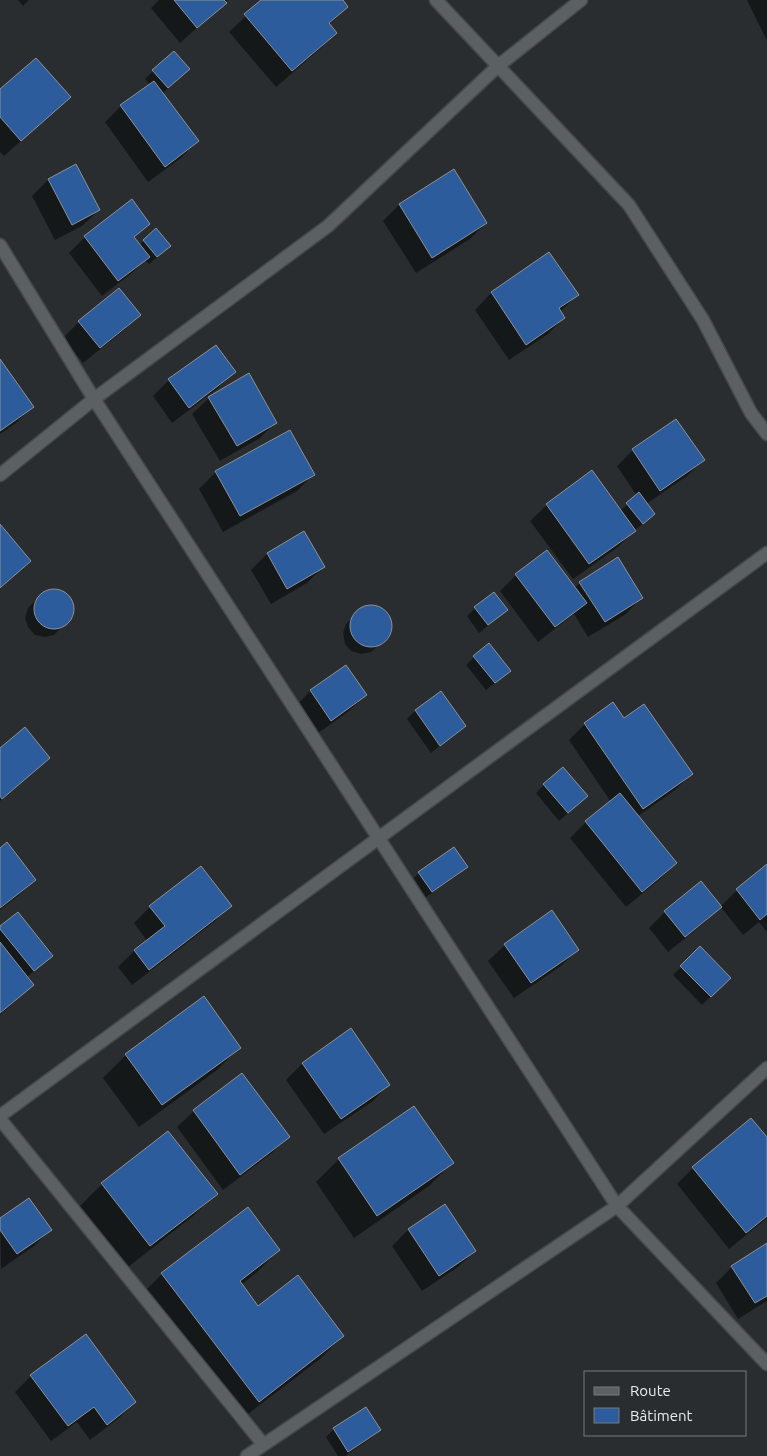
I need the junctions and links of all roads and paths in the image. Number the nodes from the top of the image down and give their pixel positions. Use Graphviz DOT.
graph roads {
  1 [pos="436,0"];
  2 [pos="581,0"];
  3 [pos="498,66"];
  4 [pos="0,245"];
  5 [pos="94,399"];
  6 [pos="767,434"];
  7 [pos="0,475"];
  8 [pos="767,553"];
  9 [pos="379,838"];
  10 [pos="767,1068"];
  11 [pos="0,1118"];
  12 [pos="617,1206"];
  13 [pos="767,1364"];
  14 [pos="263,1444"];
  15 [pos="247,1456"];
  1 -- 3 [label="street"];
  2 -- 3 [label="street"];
  3 -- 5 [label="street"];
  3 -- 6 [label="street"];
  4 -- 5 [label="street"];
  5 -- 7 [label="street"];
  5 -- 9 [label="street"];
  8 -- 9 [label="street"];
  9 -- 11 [label="street"];
  9 -- 12 [label="street"];
  10 -- 12 [label="street"];
  11 -- 14 [label="street"];
  12 -- 13 [label="street"];
  12 -- 14 [label="street"];
  14 -- 15 [label="street"];
}
